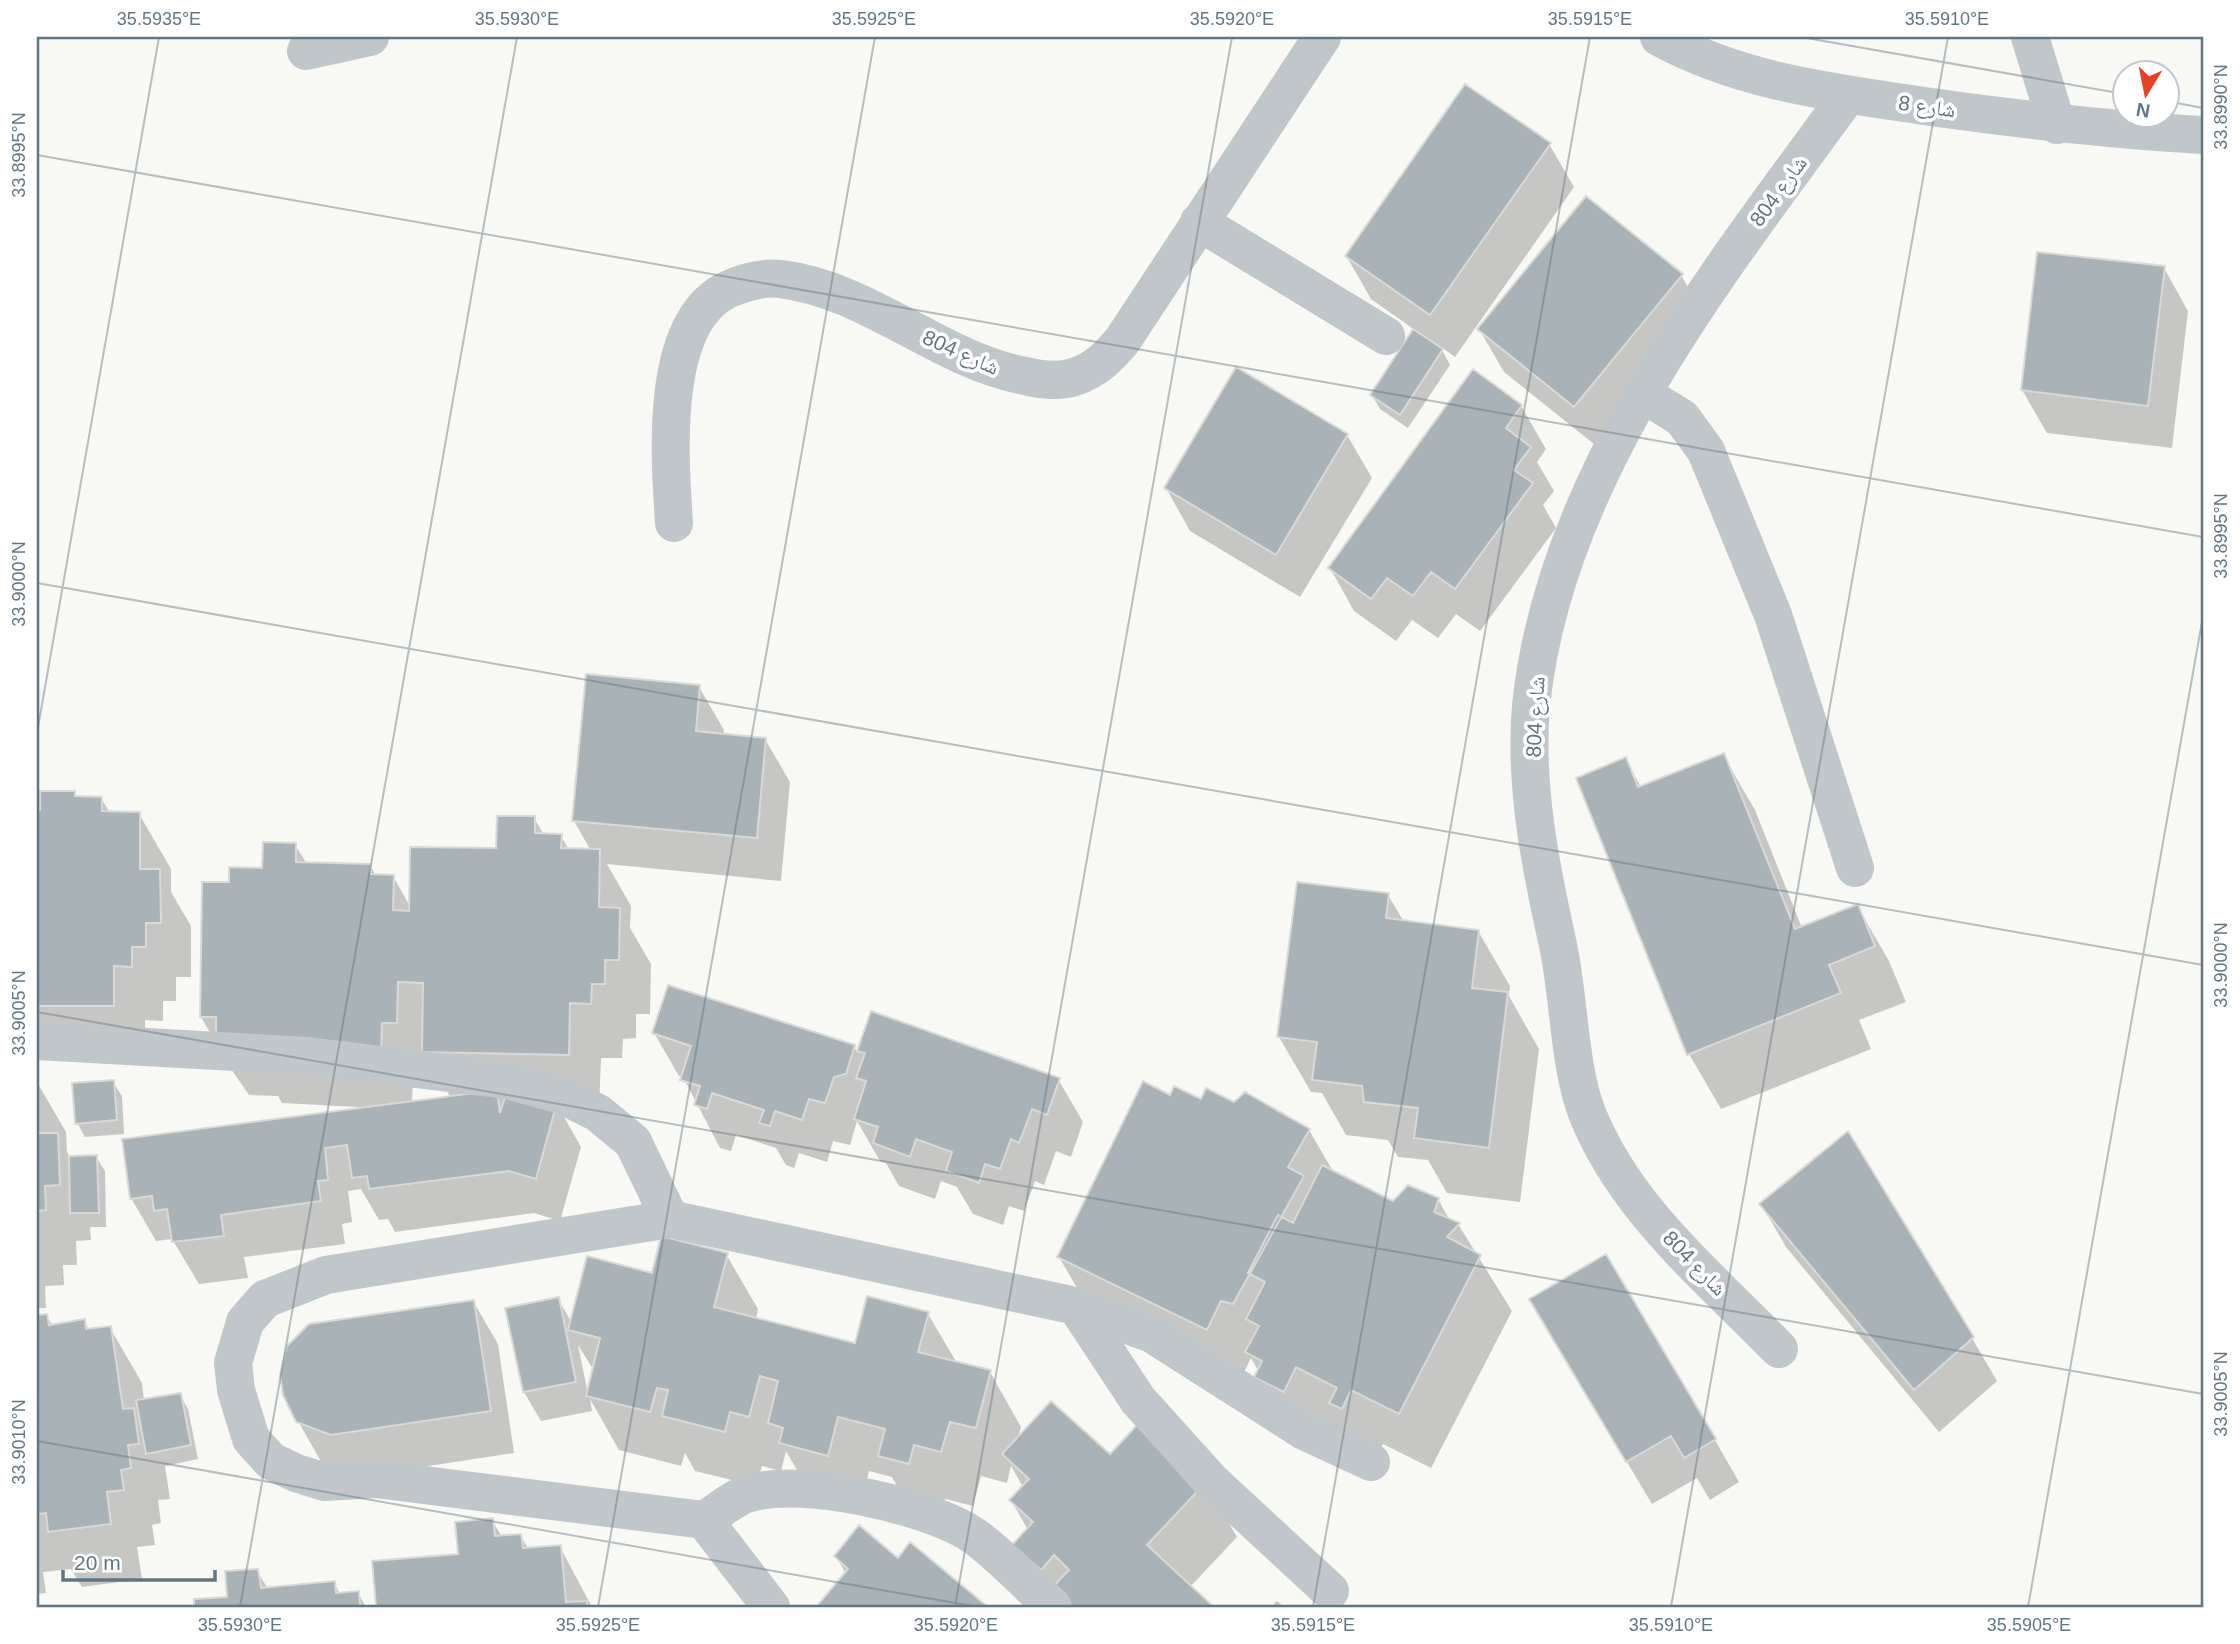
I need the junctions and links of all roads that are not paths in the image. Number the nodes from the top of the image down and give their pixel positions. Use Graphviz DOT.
graph roads {
  1 [pos="370,37"];
  2 [pos="1322,37"];
  3 [pos="1659,37"];
  4 [pos="2030,37"];
  5 [pos="306,51"];
  6 [pos="1848,95"];
  7 [pos="2057,125"];
  8 [pos="2203,135"];
  9 [pos="1199,222"];
  10 [pos="1386,336"];
  11 [pos="1643,394"];
  12 [pos="674,523"];
  13 [pos="1855,868"];
  14 [pos="37,1041"];
  15 [pos="670,1219"];
  16 [pos="1076,1306"];
  17 [pos="1779,1349"];
  18 [pos="1371,1462"];
  19 [pos="704,1520"];
  20 [pos="1329,1591"];
  21 [pos="771,1607"];
  22 [pos="1053,1607"];
  1 -- 5 [label="street"];
  2 -- 9 [label="street, شارع 804"];
  3 -- 6 [label="street, شارع 8"];
  4 -- 7 [label="street"];
  6 -- 7 [label="street, شارع 8"];
  6 -- 11 [label="street, شارع 804"];
  7 -- 8 [label="street, شارع 8"];
  9 -- 10 [label="street"];
  9 -- 12 [label="street, شارع 804"];
  11 -- 13 [label="street"];
  11 -- 17 [label="street, شارع 804"];
  14 -- 15 [label="street"];
  15 -- 16 [label="street"];
  15 -- 19 [label="street"];
  16 -- 18 [label="street"];
  16 -- 20 [label="street"];
  19 -- 21 [label="street"];
  19 -- 22 [label="street"];
}
